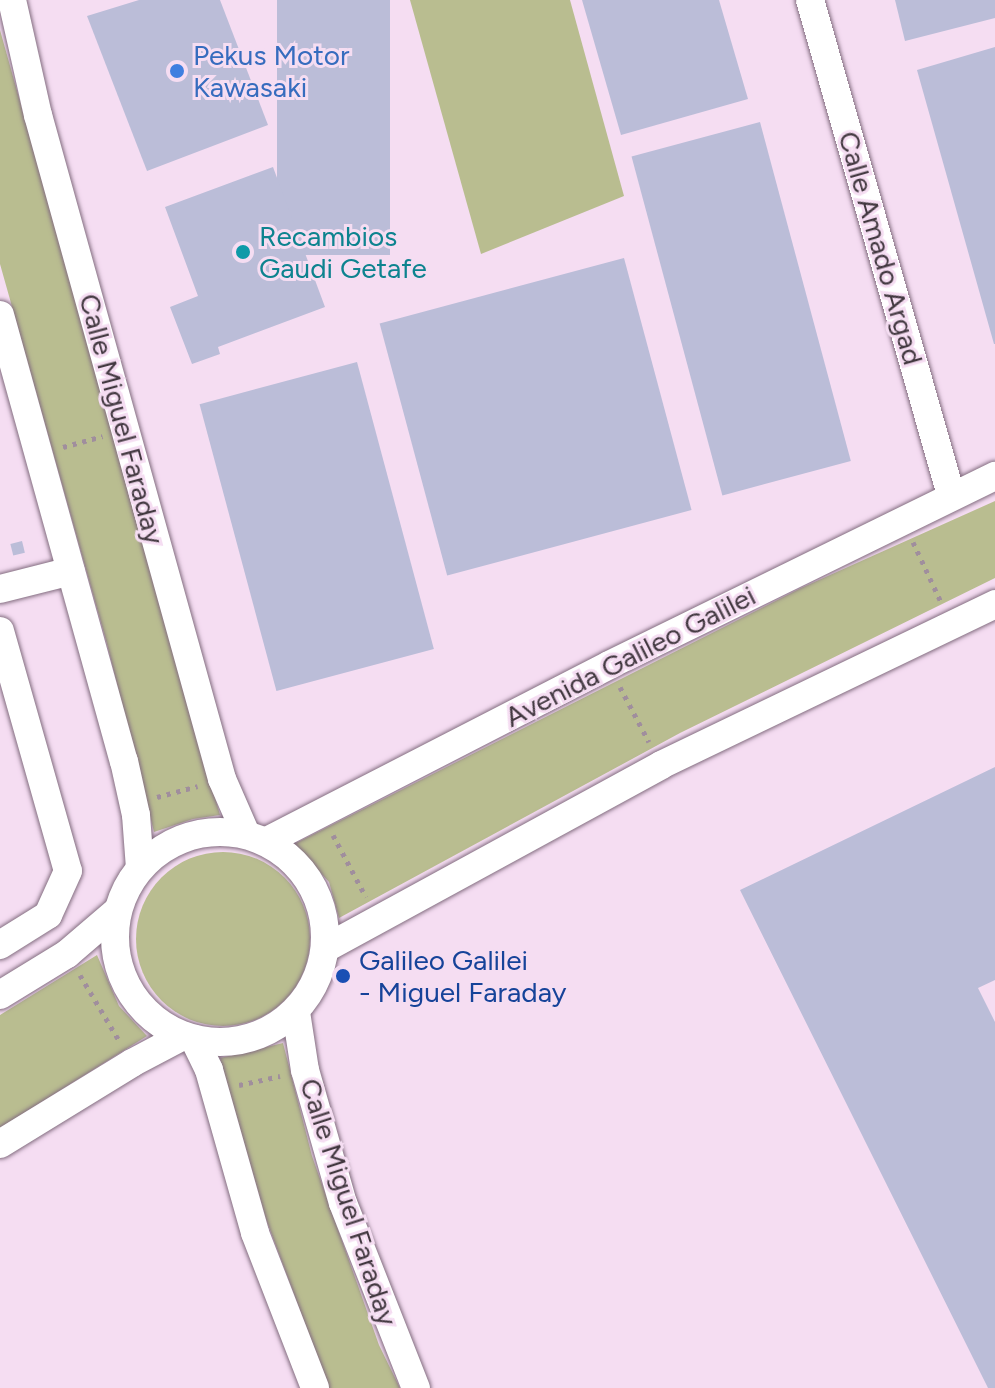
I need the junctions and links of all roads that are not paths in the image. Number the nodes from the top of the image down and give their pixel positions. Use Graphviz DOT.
graph roads {
  1 [pos="12,0"];
  2 [pos="810,0"];
  3 [pos="0,315"];
  4 [pos="995,476"];
  5 [pos="951,495"];
  6 [pos="71,571"];
  7 [pos="0,589"];
  8 [pos="995,604"];
  9 [pos="0,631"];
  10 [pos="256,838"];
  11 [pos="140,868"];
  12 [pos="116,912"];
  13 [pos="0,945"];
  14 [pos="326,948"];
  15 [pos="0,995"];
  16 [pos="296,1012"];
  17 [pos="189,1038"];
  18 [pos="0,1144"];
  19 [pos="315,1388"];
  20 [pos="416,1388"];
  1 -- 10 [label="street, Calle Miguel Faraday"];
  2 -- 5 [label="street, Calle Amado Argad"];
  3 -- 6 [label="street"];
  4 -- 5 [label="street, Avenida Galileo Galilei"];
  5 -- 10 [label="street, Avenida Galileo Galilei"];
  6 -- 7 [label="street"];
  6 -- 11 [label="street"];
  8 -- 14 [label="street"];
  9 -- 13 [label="street"];
  10 -- 11 [label="street"];
  10 -- 14 [label="street"];
  11 -- 12 [label="street"];
  12 -- 15 [label="street"];
  12 -- 17 [label="street"];
  14 -- 16 [label="street"];
  16 -- 17 [label="street"];
  16 -- 20 [label="street, Calle Miguel Faraday"];
  17 -- 18 [label="street"];
  17 -- 19 [label="street"];
}
